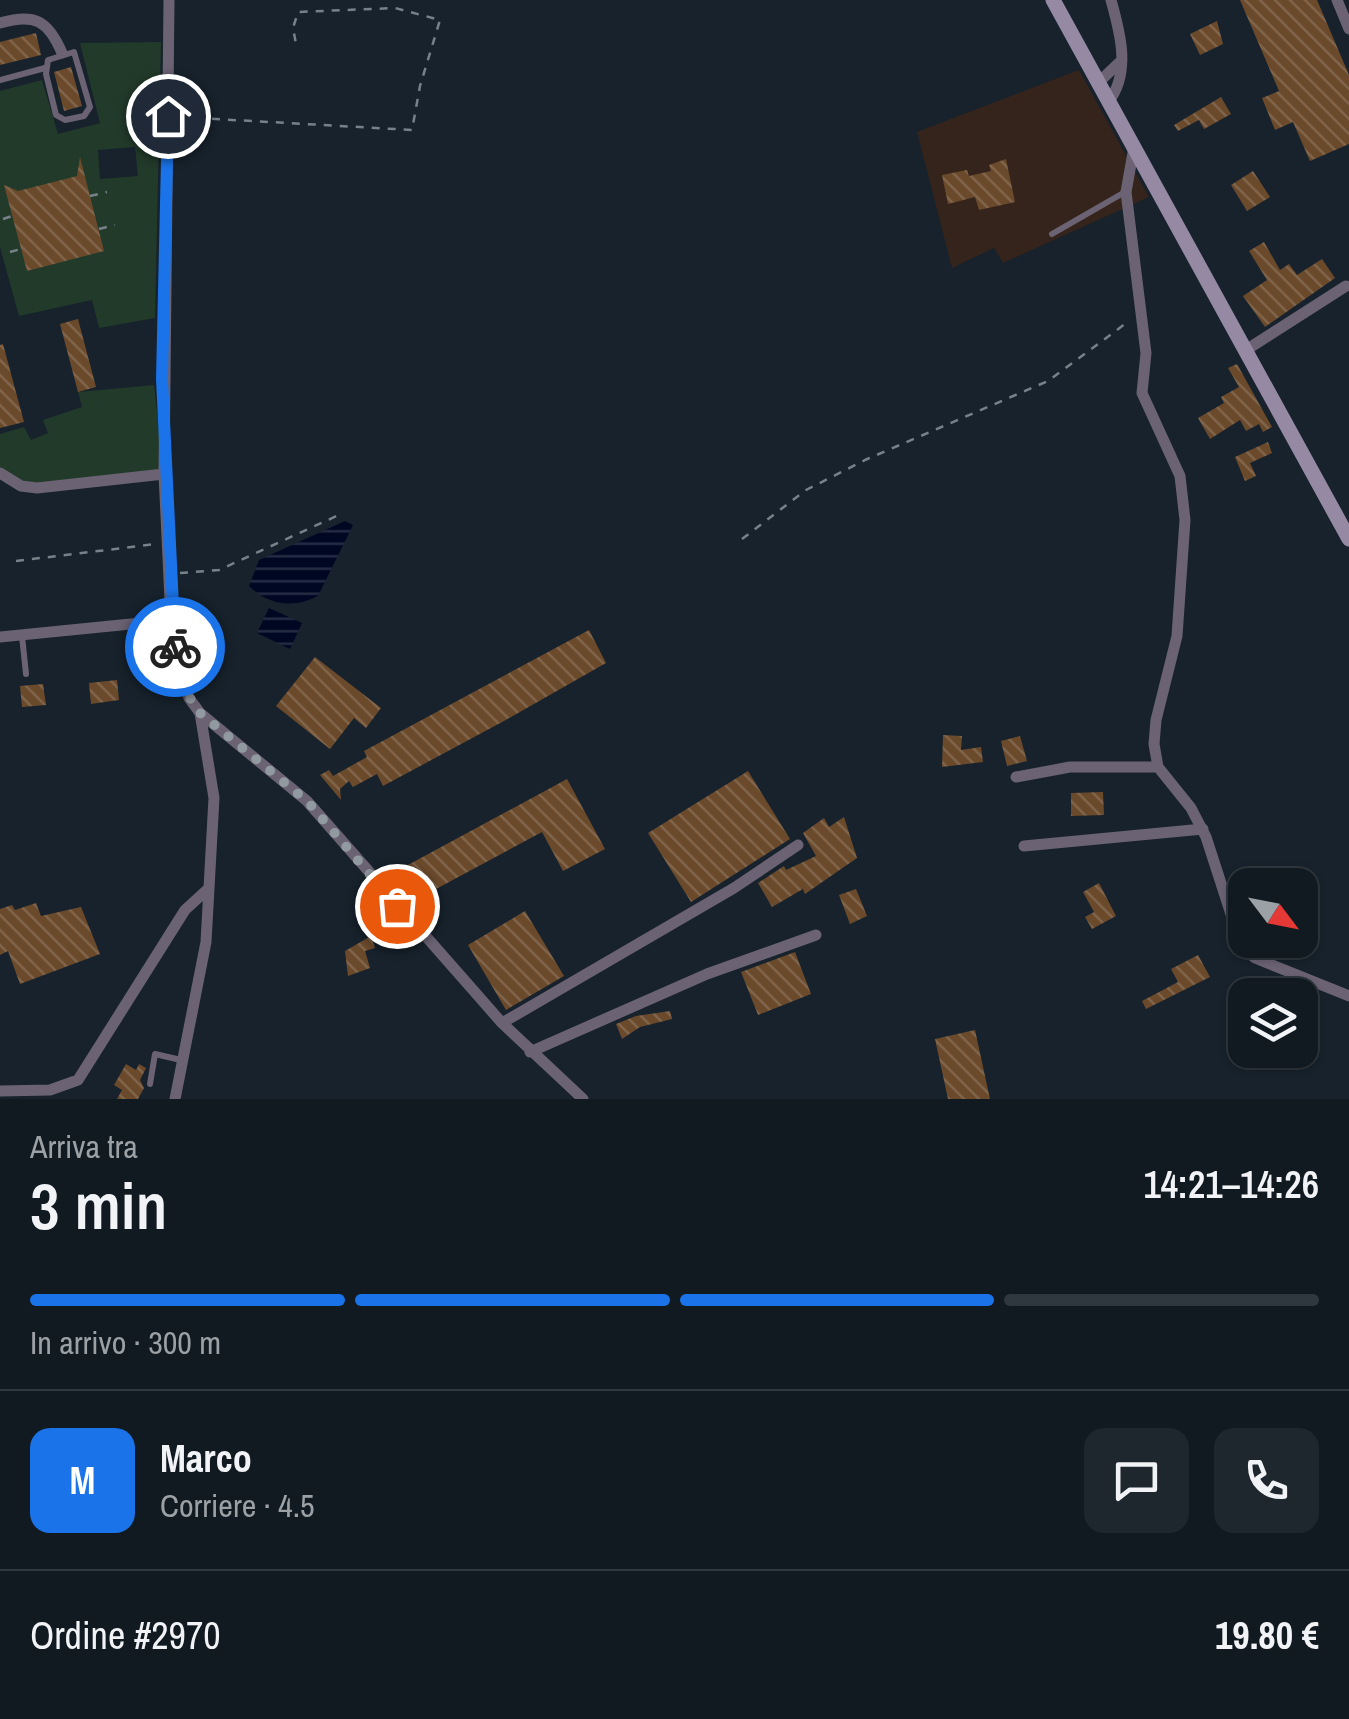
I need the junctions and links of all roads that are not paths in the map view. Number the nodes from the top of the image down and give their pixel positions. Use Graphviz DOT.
graph roads {
  1 [pos="169,0"];
  2 [pos="1053,0"];
  3 [pos="1111,0"];
  4 [pos="1337,0"];
  5 [pos="0,22"];
  6 [pos="1349,29"];
  7 [pos="62,52"];
  8 [pos="1122,60"];
  9 [pos="45,68"];
  10 [pos="0,80"];
  11 [pos="1099,82"];
  12 [pos="1109,101"];
  13 [pos="1134,147"];
  14 [pos="1126,192"];
  15 [pos="1052,234"];
  16 [pos="1346,286"];
  17 [pos="1246,350"];
  18 [pos="0,473"];
  19 [pos="164,474"];
  20 [pos="1349,539"];
  21 [pos="171,620"];
  22 [pos="22,635"];
  23 [pos="0,637"];
  24 [pos="26,674"];
  25 [pos="200,713"];
  26 [pos="1158,767"];
  27 [pos="1016,777"];
  28 [pos="1202,829"];
  29 [pos="798,845"];
  30 [pos="1024,846"];
  31 [pos="209,888"];
  32 [pos="816,935"];
  33 [pos="1349,996"];
  34 [pos="502,1022"];
  35 [pos="530,1052"];
  36 [pos="181,1060"];
  37 [pos="150,1084"];
  38 [pos="0,1090"];
  39 [pos="175,1099"];
  40 [pos="583,1099"];
  1 -- 19 [label="street"];
  2 -- 11 [label="main road"];
  3 -- 8 [label="street"];
  4 -- 6 [label="street"];
  5 -- 7 [label="street"];
  7 -- 9 [label="lane"];
  7 -- 9 [label="lane"];
  8 -- 11 [label="street"];
  8 -- 12 [label="street"];
  9 -- 10 [label="lane"];
  11 -- 12 [label="main road"];
  12 -- 13 [label="main road"];
  13 -- 14 [label="street"];
  13 -- 17 [label="main road"];
  14 -- 15 [label="lane"];
  14 -- 26 [label="street"];
  16 -- 17 [label="street"];
  17 -- 20 [label="main road"];
  18 -- 19 [label="street"];
  19 -- 21 [label="street"];
  21 -- 22 [label="street"];
  21 -- 25 [label="street"];
  22 -- 23 [label="street"];
  22 -- 24 [label="lane"];
  25 -- 31 [label="street"];
  25 -- 34 [label="street"];
  26 -- 27 [label="street"];
  26 -- 28 [label="street"];
  28 -- 30 [label="street"];
  28 -- 33 [label="street"];
  29 -- 34 [label="street"];
  31 -- 36 [label="street"];
  31 -- 38 [label="street"];
  32 -- 35 [label="street"];
  34 -- 35 [label="street"];
  35 -- 40 [label="street"];
  36 -- 37 [label="lane"];
  36 -- 39 [label="street"];
}
